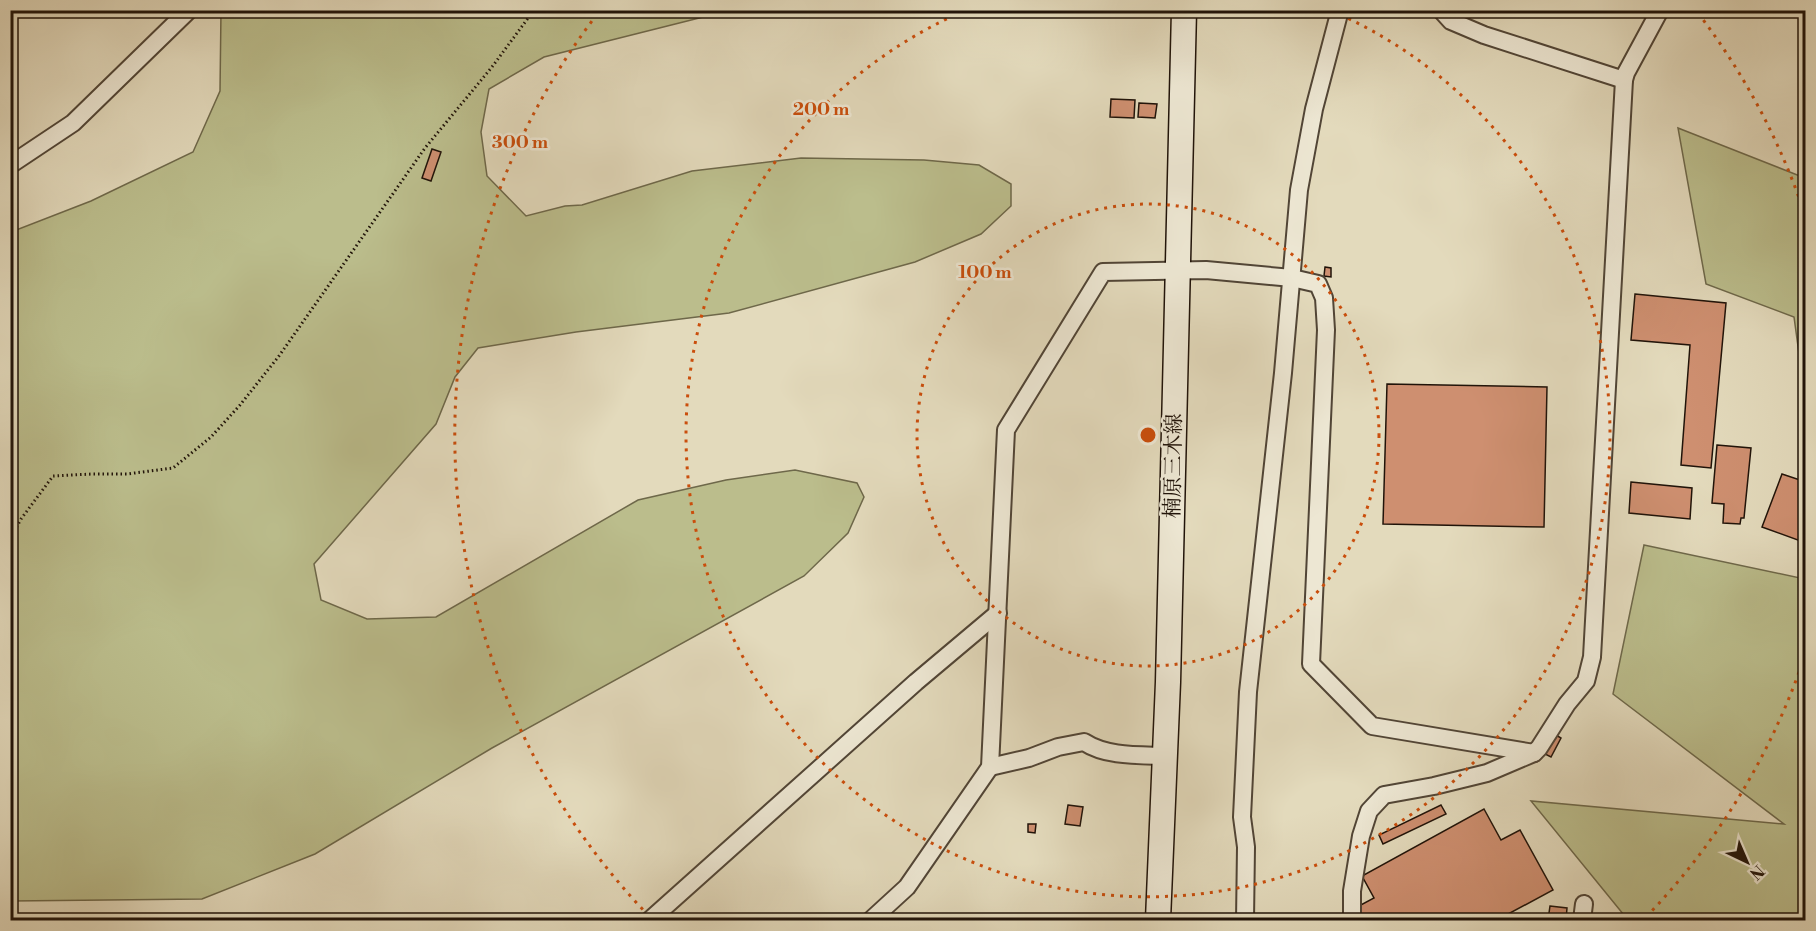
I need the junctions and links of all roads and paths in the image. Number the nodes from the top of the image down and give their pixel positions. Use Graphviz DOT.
graph roads {
  1 [pos="189,10"];
  2 [pos="534,10"];
  3 [pos="1184,10"];
  4 [pos="1340,10"];
  5 [pos="1441,10"];
  6 [pos="1660,10"];
  7 [pos="1624,80"];
  8 [pos="10,165"];
  9 [pos="1178,270"];
  10 [pos="1292,278"];
  11 [pos="10,539"];
  12 [pos="998,613"];
  13 [pos="1534,753"];
  14 [pos="1166,756"];
  15 [pos="990,767"];
  16 [pos="650,921"];
  17 [pos="871,921"];
  18 [pos="1158,921"];
  19 [pos="1245,921"];
  20 [pos="1352,921"];
  1 -- 8 [label="street"];
  2 -- 11 [label="path"];
  3 -- 9 [label="main road, 楠原三木線"];
  4 -- 10 [label="street"];
  5 -- 7 [label="street"];
  6 -- 7 [label="street"];
  7 -- 13 [label="street"];
  9 -- 10 [label="street"];
  9 -- 12 [label="street"];
  9 -- 14 [label="main road, 楠原三木線"];
  10 -- 13 [label="street"];
  10 -- 19 [label="street"];
  12 -- 15 [label="street"];
  12 -- 16 [label="street"];
  13 -- 20 [label="street"];
  14 -- 15 [label="street"];
  14 -- 18 [label="main road, 楠原三木線"];
  15 -- 17 [label="street"];
}
